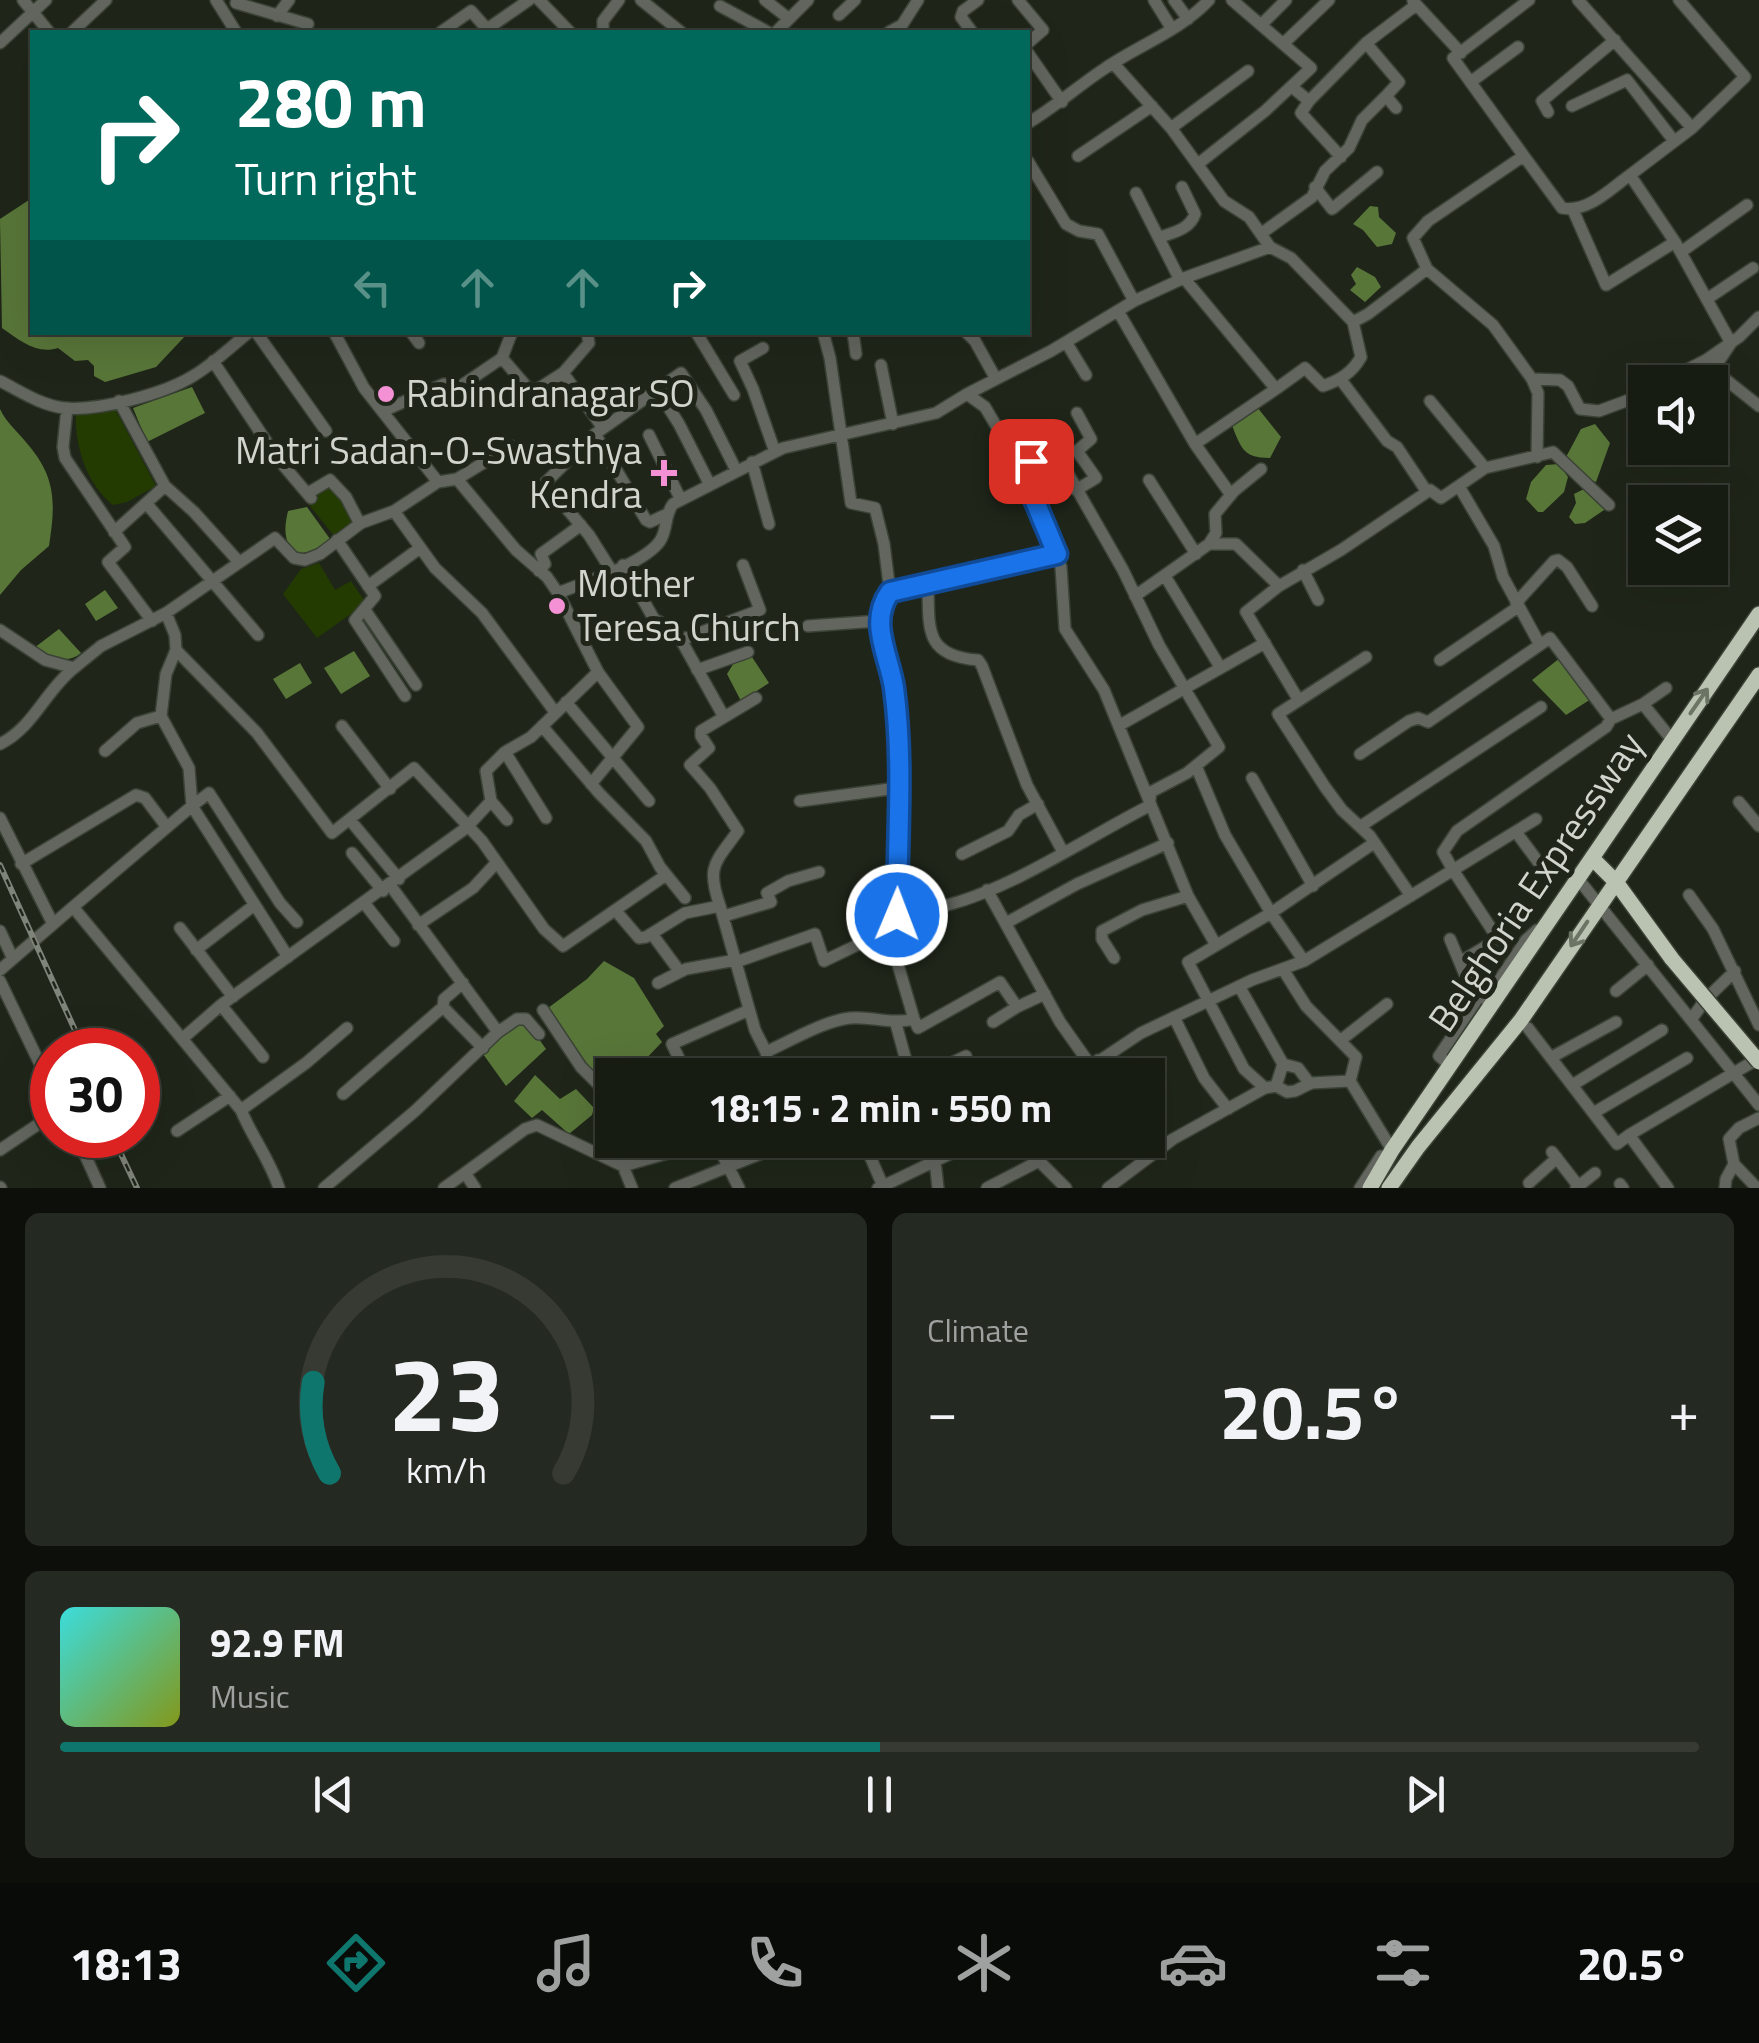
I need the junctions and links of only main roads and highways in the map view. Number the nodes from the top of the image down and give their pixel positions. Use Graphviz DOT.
graph roads {
  1 [pos="1759,614"];
  2 [pos="1759,675"];
  3 [pos="1593,859"];
  4 [pos="1616,882"];
  5 [pos="1478,1024"];
  6 [pos="1505,1040"];
  7 [pos="1759,1060"];
  8 [pos="1370,1188"];
  9 [pos="1389,1188"];
  3 -- 1 [label="highway, Belghoria Expressway, one-way"];
  2 -- 4 [label="highway, Belghoria Expressway"];
  3 -- 4 [label="highway"];
  3 -- 5 [label="highway, Belghoria Expressway"];
  4 -- 6 [label="highway, Belghoria Expressway, one-way"];
  4 -- 7 [label="highway, bridge"];
  5 -- 6 [label="highway"];
  5 -- 8 [label="highway, Belghoria Expressway"];
  6 -- 9 [label="highway, Belghoria Expressway"];
}
